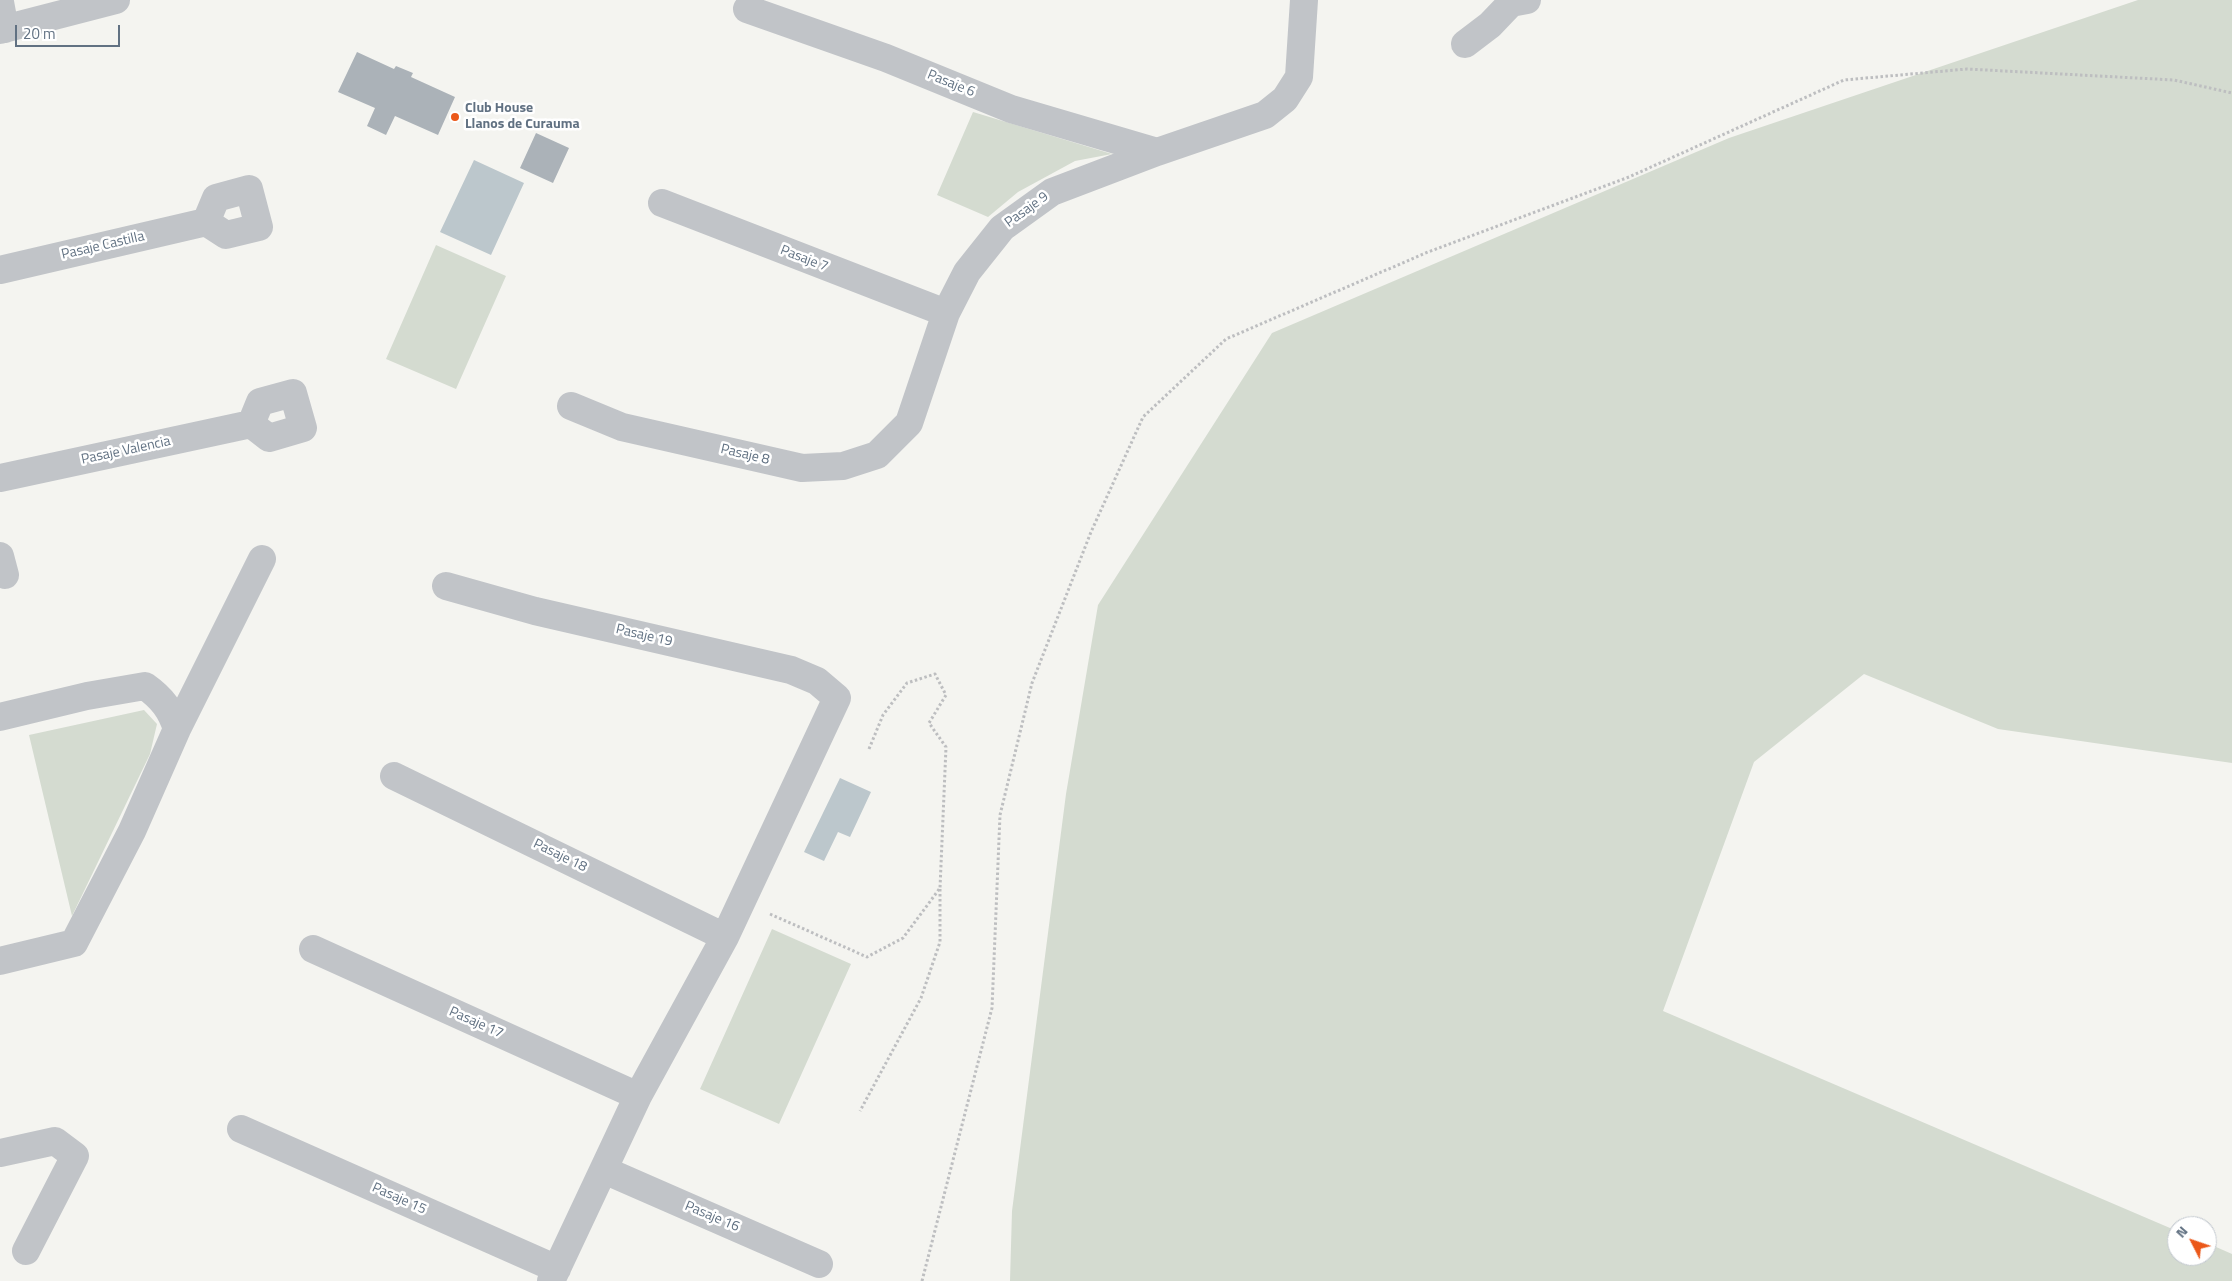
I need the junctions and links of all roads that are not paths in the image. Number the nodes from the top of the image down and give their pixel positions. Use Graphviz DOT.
graph roads {
  1 [pos="116,0"];
  2 [pos="1304,0"];
  3 [pos="1516,1"];
  4 [pos="0,2"];
  5 [pos="747,9"];
  6 [pos="3,29"];
  7 [pos="1465,44"];
  8 [pos="1157,152"];
  9 [pos="662,204"];
  10 [pos="206,222"];
  11 [pos="0,270"];
  12 [pos="946,313"];
  13 [pos="571,406"];
  14 [pos="909,423"];
  15 [pos="251,424"];
  16 [pos="0,478"];
  17 [pos="262,559"];
  18 [pos="446,586"];
  19 [pos="0,717"];
  20 [pos="178,729"];
  21 [pos="394,776"];
  22 [pos="725,937"];
  23 [pos="313,950"];
  24 [pos="0,961"];
  25 [pos="638,1096"];
  26 [pos="241,1130"];
  27 [pos="0,1154"];
  28 [pos="604,1170"];
  29 [pos="26,1251"];
  30 [pos="820,1264"];
  31 [pos="554,1275"];
  1 -- 6 [label="street"];
  2 -- 8 [label="street, Pasaje 9"];
  3 -- 7 [label="street"];
  4 -- 6 [label="street"];
  5 -- 8 [label="street, Pasaje 6"];
  8 -- 12 [label="street, Pasaje 9"];
  9 -- 12 [label="street, Pasaje 7"];
  10 -- 11 [label="street, Pasaje Castilla"];
  12 -- 14 [label="street, Pasaje 9"];
  13 -- 14 [label="street, Pasaje 8"];
  15 -- 16 [label="street, Pasaje Valencia"];
  17 -- 20 [label="street"];
  18 -- 22 [label="street, Pasaje 19"];
  19 -- 20 [label="street"];
  20 -- 24 [label="street"];
  21 -- 22 [label="street, Pasaje 18"];
  22 -- 25 [label="street"];
  23 -- 25 [label="street, Pasaje 17"];
  25 -- 28 [label="street"];
  26 -- 31 [label="street, Pasaje 15"];
  27 -- 29 [label="street"];
  28 -- 30 [label="street, Pasaje 16"];
  28 -- 31 [label="street"];
}
